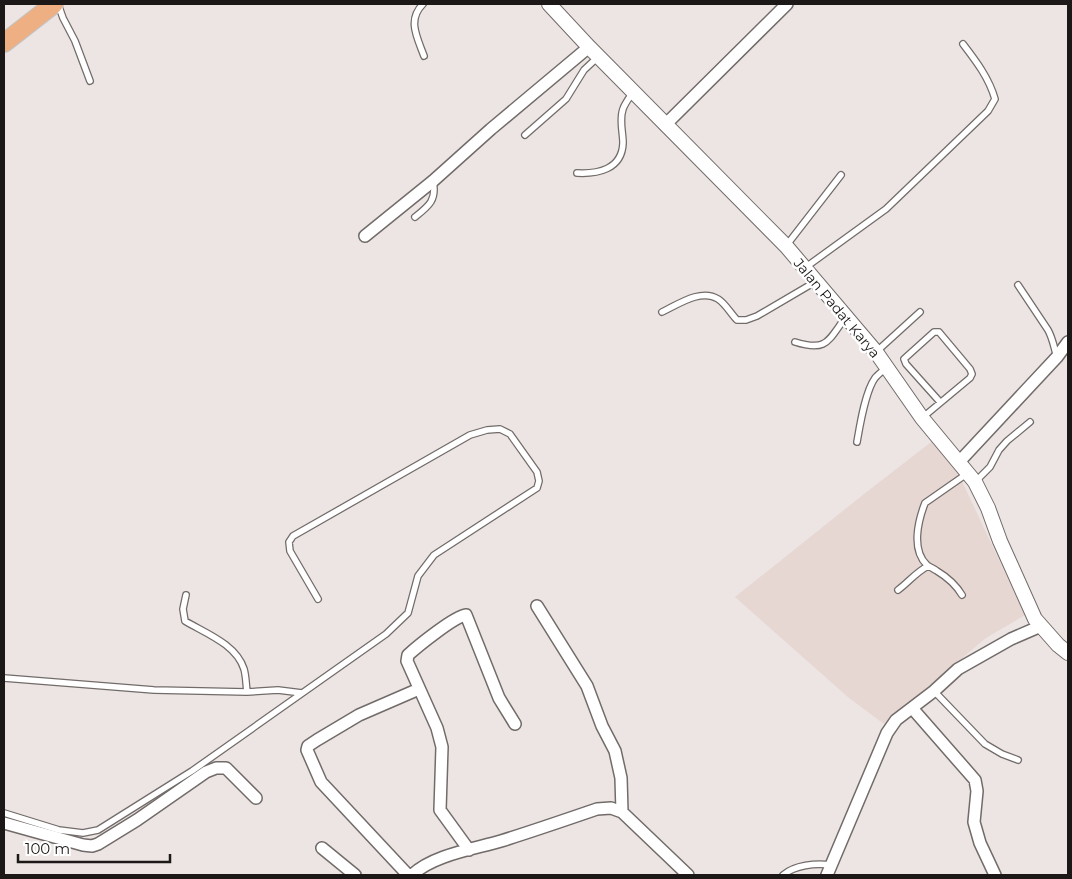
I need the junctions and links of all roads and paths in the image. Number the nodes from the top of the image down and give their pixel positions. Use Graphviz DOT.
graph roads {
  1 [pos="54,4"];
  2 [pos="58,4"];
  3 [pos="423,4"];
  4 [pos="549,4"];
  5 [pos="787,4"];
  6 [pos="4,43"];
  7 [pos="963,44"];
  8 [pos="594,51"];
  9 [pos="424,56"];
  10 [pos="90,81"];
  11 [pos="633,92"];
  12 [pos="665,124"];
  13 [pos="525,135"];
  14 [pos="577,173"];
  15 [pos="841,175"];
  16 [pos="433,181"];
  17 [pos="415,217"];
  18 [pos="366,236"];
  19 [pos="786,246"];
  20 [pos="804,268"];
  21 [pos="817,281"];
  22 [pos="1018,285"];
  23 [pos="662,312"];
  24 [pos="920,312"];
  25 [pos="847,316"];
  26 [pos="795,342"];
  27 [pos="1068,342"];
  28 [pos="876,352"];
  29 [pos="1057,357"];
  30 [pos="886,367"];
  31 [pos="940,402"];
  32 [pos="922,418"];
  33 [pos="1030,422"];
  34 [pos="857,442"];
  35 [pos="967,472"];
  36 [pos="928,566"];
  37 [pos="898,590"];
  38 [pos="186,595"];
  39 [pos="962,595"];
  40 [pos="318,599"];
  41 [pos="537,606"];
  42 [pos="1041,626"];
  43 [pos="1068,653"];
  44 [pos="4,678"];
  45 [pos="419,689"];
  46 [pos="934,691"];
  47 [pos="247,692"];
  48 [pos="302,693"];
  49 [pos="912,708"];
  50 [pos="515,724"];
  51 [pos="1018,760"];
  52 [pos="256,798"];
  53 [pos="622,812"];
  54 [pos="4,813"];
  55 [pos="4,823"];
  56 [pos="322,848"];
  57 [pos="468,850"];
  58 [pos="829,870"];
  59 [pos="355,875"];
  60 [pos="408,875"];
  61 [pos="412,875"];
  62 [pos="688,875"];
  63 [pos="783,875"];
  64 [pos="995,875"];
  1 -- 6 [label="highway"];
  2 -- 10 [label="lane"];
  3 -- 9 [label="lane"];
  4 -- 8 [label="street, Jalan Padat Karya"];
  5 -- 12 [label="street"];
  7 -- 20 [label="lane"];
  8 -- 11 [label="street, Jalan Padat Karya"];
  8 -- 13 [label="lane"];
  8 -- 16 [label="street"];
  11 -- 12 [label="street, Jalan Padat Karya"];
  11 -- 14 [label="lane"];
  12 -- 19 [label="street, Jalan Padat Karya"];
  15 -- 19 [label="lane"];
  16 -- 17 [label="lane"];
  16 -- 18 [label="street"];
  19 -- 20 [label="street, Jalan Padat Karya"];
  20 -- 21 [label="street, Jalan Padat Karya"];
  21 -- 23 [label="lane"];
  21 -- 25 [label="street, Jalan Padat Karya"];
  22 -- 29 [label="lane"];
  24 -- 28 [label="lane"];
  25 -- 26 [label="lane"];
  25 -- 28 [label="street, Jalan Padat Karya"];
  27 -- 29 [label="street"];
  28 -- 30 [label="street, Jalan Padat Karya"];
  29 -- 35 [label="street"];
  30 -- 32 [label="street, Jalan Padat Karya"];
  30 -- 34 [label="lane"];
  31 -- 31 [label="lane"];
  31 -- 32 [label="lane"];
  32 -- 35 [label="street, Jalan Padat Karya"];
  33 -- 35 [label="lane"];
  35 -- 36 [label="lane"];
  35 -- 42 [label="street, Jalan Padat Karya"];
  36 -- 37 [label="lane"];
  36 -- 39 [label="lane"];
  38 -- 47 [label="lane"];
  40 -- 48 [label="lane"];
  41 -- 53 [label="street"];
  42 -- 43 [label="street, Jalan Padat Karya"];
  42 -- 46 [label="street"];
  44 -- 47 [label="lane"];
  45 -- 50 [label="street"];
  45 -- 57 [label="street"];
  45 -- 60 [label="street"];
  46 -- 49 [label="street"];
  46 -- 51 [label="lane"];
  47 -- 48 [label="lane"];
  48 -- 54 [label="lane"];
  49 -- 58 [label="street"];
  49 -- 64 [label="street"];
  52 -- 55 [label="street"];
  53 -- 57 [label="street"];
  53 -- 62 [label="street"];
  56 -- 59 [label="street"];
  57 -- 61 [label="street"];
  58 -- 63 [label="lane"];
}
